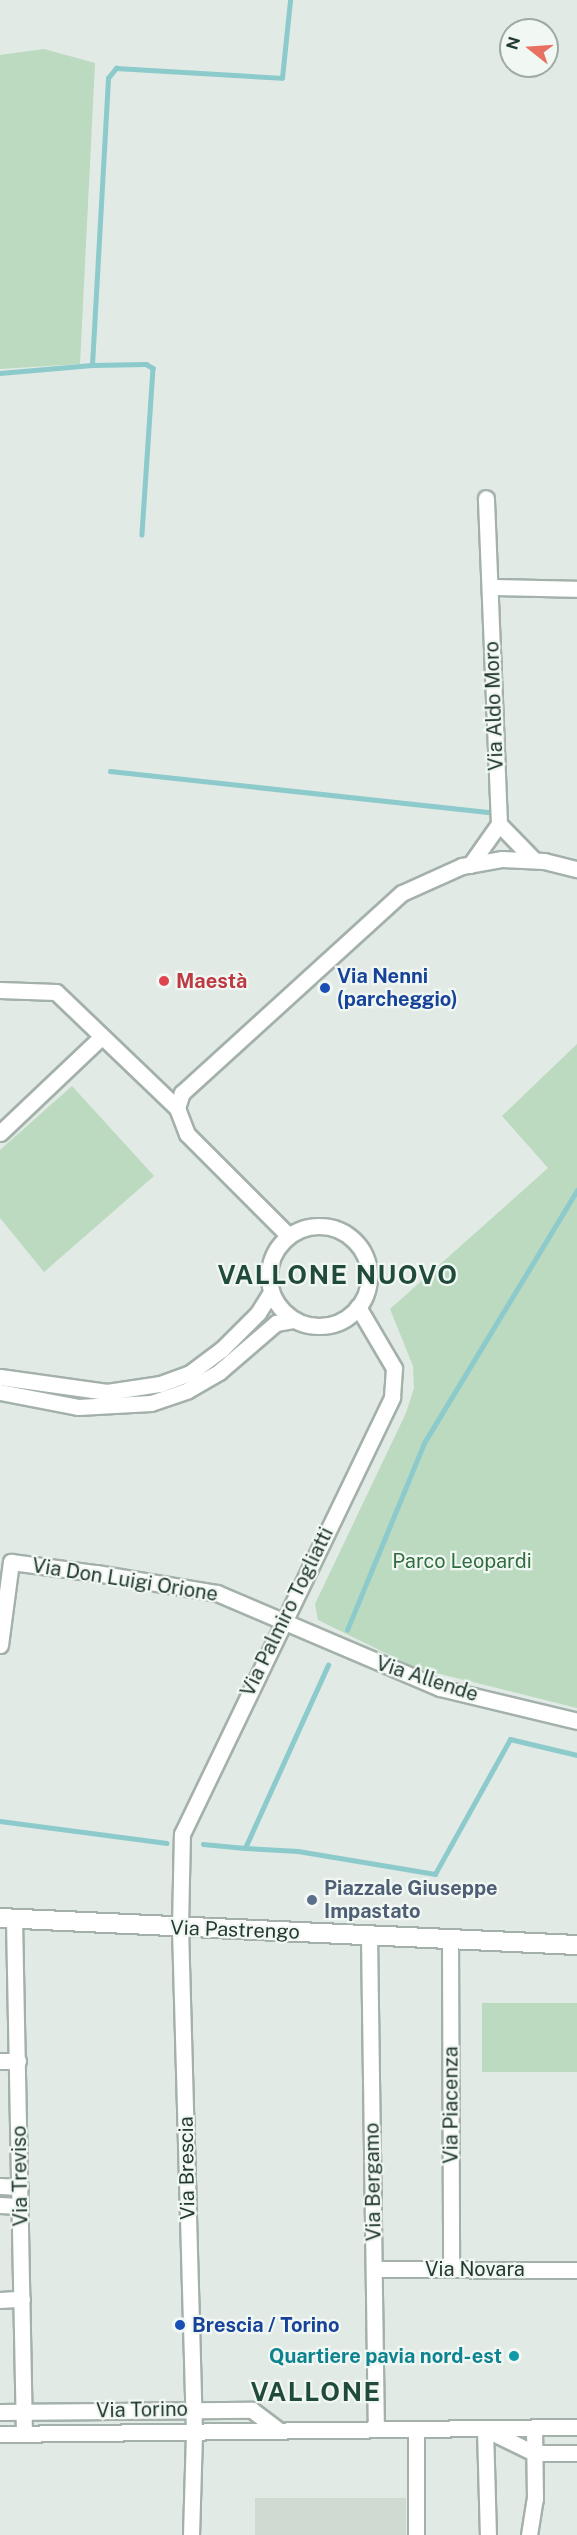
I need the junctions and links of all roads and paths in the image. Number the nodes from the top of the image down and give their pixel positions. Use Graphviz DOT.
graph roads {
  1 [pos="486,498"];
  2 [pos="491,587"];
  3 [pos="577,589"];
  4 [pos="499,824"];
  5 [pos="534,860"];
  6 [pos="470,865"];
  7 [pos="577,868"];
  8 [pos="0,990"];
  9 [pos="101,1037"];
  10 [pos="177,1108"];
  11 [pos="0,1133"];
  12 [pos="289,1236"];
  13 [pos="271,1292"];
  14 [pos="358,1307"];
  15 [pos="293,1320"];
  16 [pos="0,1377"];
  17 [pos="0,1392"];
  18 [pos="283,1619"];
  19 [pos="0,1645"];
  20 [pos="577,1721"];
  21 [pos="7,1918"];
  22 [pos="180,1927"];
  23 [pos="369,1935"];
  24 [pos="450,1940"];
  25 [pos="577,1945"];
  26 [pos="0,2061"];
  27 [pos="18,2061"];
  28 [pos="0,2186"];
  29 [pos="20,2187"];
  30 [pos="0,2205"];
  31 [pos="20,2205"];
  32 [pos="374,2269"];
  33 [pos="451,2269"];
  34 [pos="576,2270"];
  35 [pos="22,2299"];
  36 [pos="0,2300"];
  37 [pos="193,2410"];
  38 [pos="24,2411"];
  39 [pos="0,2412"];
  40 [pos="577,2427"];
  41 [pos="534,2428"];
  42 [pos="277,2429"];
  43 [pos="376,2429"];
  44 [pos="417,2429"];
  45 [pos="485,2429"];
  46 [pos="194,2432"];
  47 [pos="24,2433"];
  48 [pos="0,2434"];
  49 [pos="577,2452"];
  50 [pos="534,2453"];
  51 [pos="191,2535"];
  52 [pos="416,2535"];
  53 [pos="488,2535"];
  54 [pos="529,2535"];
  1 -- 2 [label="street, Via Aldo Moro"];
  2 -- 3 [label="street"];
  2 -- 4 [label="street, Via Aldo Moro"];
  4 -- 5 [label="street"];
  4 -- 6 [label="street"];
  5 -- 6 [label="street"];
  5 -- 7 [label="street"];
  6 -- 10 [label="street"];
  8 -- 9 [label="street"];
  9 -- 10 [label="street"];
  9 -- 11 [label="street"];
  10 -- 12 [label="street"];
  12 -- 13 [label="street"];
  12 -- 14 [label="street"];
  13 -- 15 [label="street"];
  13 -- 16 [label="street"];
  14 -- 15 [label="street"];
  14 -- 18 [label="street, Via Palmiro Togliatti"];
  15 -- 17 [label="street"];
  18 -- 19 [label="street, Via Don Luigi Orione"];
  18 -- 20 [label="street, Via Allende"];
  18 -- 22 [label="street, Via Palmiro Togliatti"];
  21 -- 22 [label="street, Via Pastrengo"];
  21 -- 27 [label="street, Via Treviso"];
  22 -- 23 [label="street, Via Pastrengo"];
  22 -- 37 [label="street, Via Brescia"];
  23 -- 24 [label="street, Via Pastrengo"];
  23 -- 32 [label="street, Via Bergamo"];
  24 -- 25 [label="street, Via Pastrengo"];
  24 -- 33 [label="street, Via Piacenza"];
  26 -- 27 [label="street"];
  27 -- 29 [label="street, Via Treviso"];
  28 -- 29 [label="street"];
  29 -- 31 [label="street, Via Treviso"];
  30 -- 31 [label="street"];
  31 -- 35 [label="street, Via Treviso"];
  32 -- 33 [label="street, Via Novara"];
  32 -- 43 [label="street, Via Bergamo"];
  33 -- 34 [label="street, Via Novara"];
  35 -- 36 [label="street"];
  35 -- 38 [label="street, Via Treviso"];
  37 -- 38 [label="street, Via Torino"];
  37 -- 42 [label="street, Via Torino"];
  37 -- 46 [label="street, Via Brescia"];
  38 -- 39 [label="street, Via Torino"];
  38 -- 47 [label="street, Via Treviso"];
  40 -- 41 [label="street, Via Torino"];
  41 -- 45 [label="street, Via Torino"];
  41 -- 50 [label="street"];
  42 -- 43 [label="street, Via Torino"];
  42 -- 46 [label="street, Via Torino"];
  43 -- 44 [label="street, Via Torino"];
  44 -- 45 [label="street, Via Torino"];
  44 -- 52 [label="street"];
  45 -- 50 [label="street, Via Torino"];
  45 -- 53 [label="street"];
  46 -- 47 [label="street, Via Torino"];
  46 -- 51 [label="street, Via Brescia"];
  47 -- 48 [label="street, Via Torino"];
  49 -- 50 [label="street, Via Torino"];
  50 -- 54 [label="street"];
}
